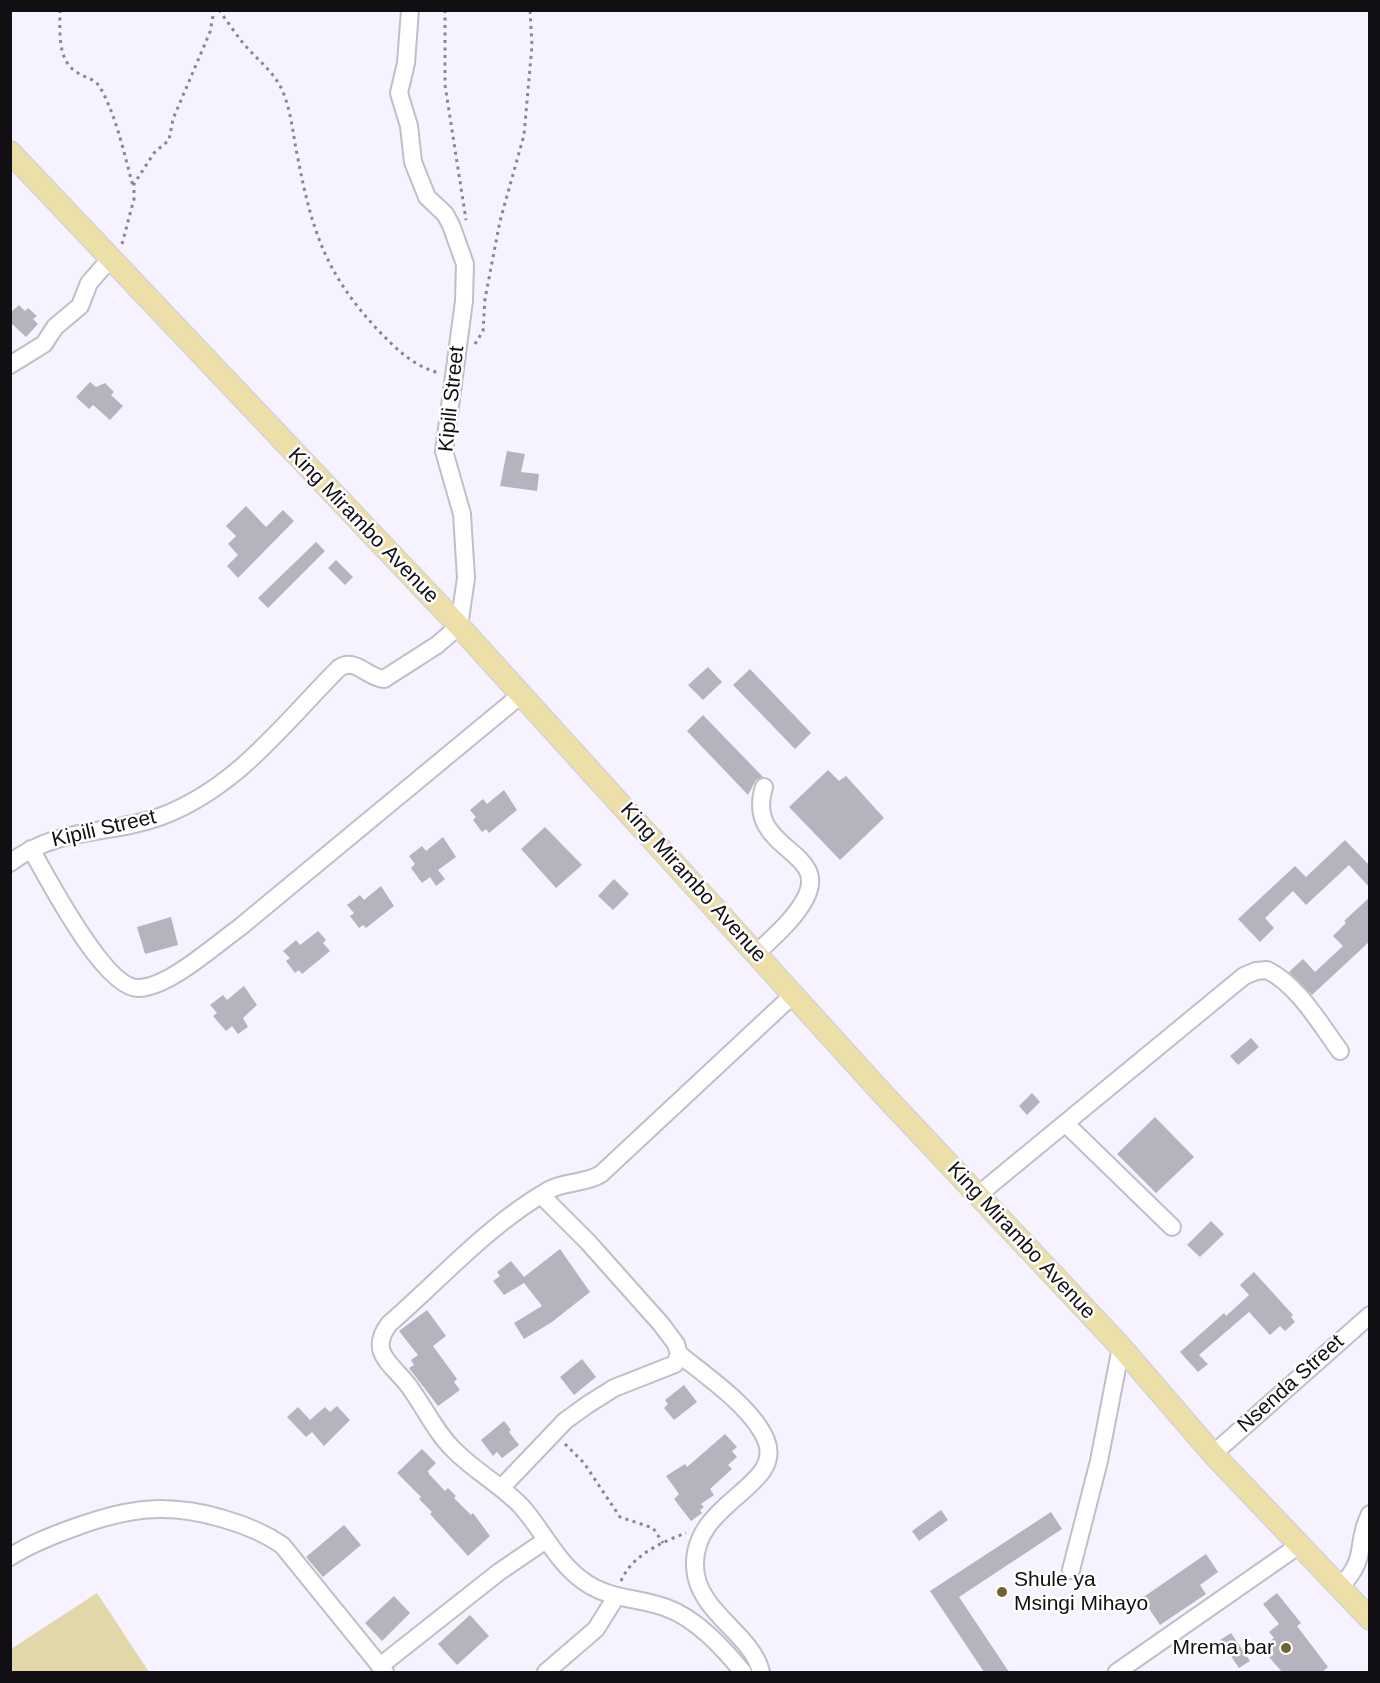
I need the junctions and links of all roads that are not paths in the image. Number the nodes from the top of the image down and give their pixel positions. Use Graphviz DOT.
graph roads {
  1 [pos="410,10"];
  2 [pos="10,152"];
  3 [pos="113,262"];
  4 [pos="10,365"];
  5 [pos="459,626"];
  6 [pos="522,694"];
  7 [pos="764,787"];
  8 [pos="31,849"];
  9 [pos="10,863"];
  10 [pos="756,954"];
  11 [pos="793,995"];
  12 [pos="1340,1051"];
  13 [pos="1066,1124"];
  14 [pos="541,1195"];
  15 [pos="978,1195"];
  16 [pos="1172,1227"];
  17 [pos="1370,1315"];
  18 [pos="1121,1347"];
  19 [pos="679,1354"];
  20 [pos="1213,1454"];
  21 [pos="502,1487"];
  22 [pos="1370,1514"];
  23 [pos="546,1540"];
  24 [pos="1298,1546"];
  25 [pos="10,1557"];
  26 [pos="1071,1570"];
  27 [pos="1339,1588"];
  28 [pos="616,1598"];
  29 [pos="1370,1619"];
  30 [pos="382,1669"];
  31 [pos="546,1672"];
  32 [pos="743,1672"];
  33 [pos="761,1672"];
  34 [pos="1117,1672"];
  1 -- 5 [label="street, Kipili Street"];
  2 -- 3 [label="main road, King Mirambo Avenue"];
  3 -- 4 [label="street"];
  3 -- 5 [label="main road, King Mirambo Avenue"];
  5 -- 6 [label="main road, King Mirambo Avenue"];
  5 -- 8 [label="street, Kipili Street"];
  6 -- 8 [label="street"];
  6 -- 10 [label="main road, King Mirambo Avenue"];
  7 -- 10 [label="street"];
  8 -- 9 [label="street, Kipili Street"];
  10 -- 11 [label="main road, King Mirambo Avenue"];
  11 -- 14 [label="street"];
  11 -- 15 [label="main road, King Mirambo Avenue"];
  12 -- 13 [label="street"];
  13 -- 15 [label="street"];
  13 -- 16 [label="street"];
  14 -- 19 [label="street"];
  14 -- 21 [label="street"];
  15 -- 18 [label="main road, King Mirambo Avenue"];
  17 -- 20 [label="street, Nsenda Street"];
  18 -- 20 [label="main road, King Mirambo Avenue"];
  18 -- 26 [label="street"];
  19 -- 21 [label="street"];
  19 -- 33 [label="street"];
  20 -- 24 [label="main road, King Mirambo Avenue"];
  21 -- 23 [label="street"];
  22 -- 27 [label="street"];
  23 -- 28 [label="street"];
  23 -- 30 [label="street"];
  24 -- 27 [label="main road, King Mirambo Avenue"];
  24 -- 34 [label="street"];
  25 -- 30 [label="street"];
  27 -- 29 [label="main road, King Mirambo Avenue"];
  28 -- 31 [label="street"];
  28 -- 32 [label="street"];
}
